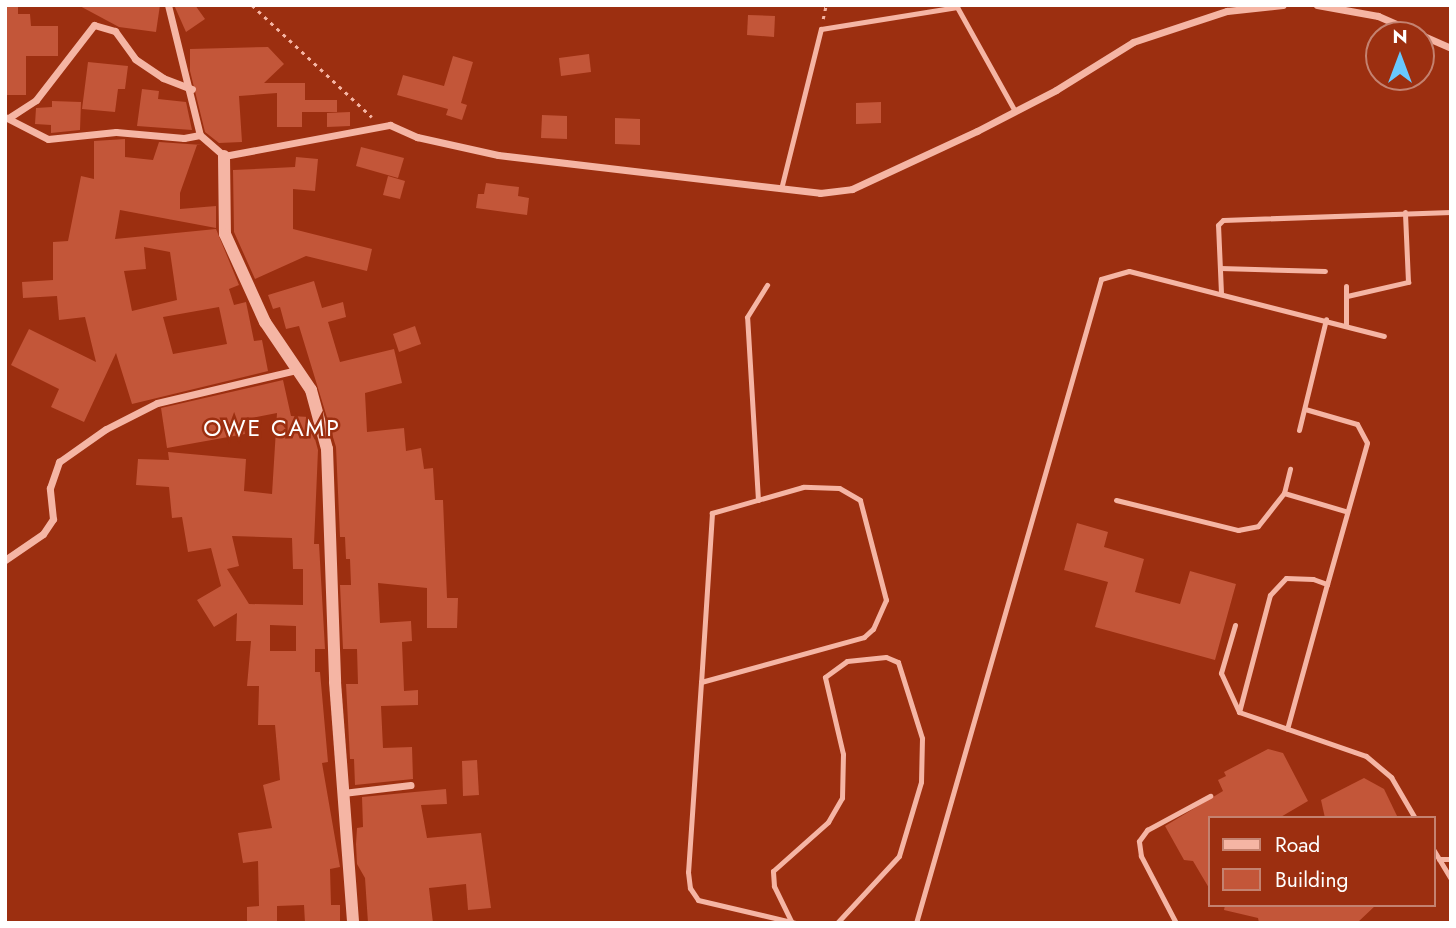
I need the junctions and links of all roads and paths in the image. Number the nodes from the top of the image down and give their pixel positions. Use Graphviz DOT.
graph roads {
  1 [pos="168,5"];
  2 [pos="252,5"];
  3 [pos="1283,5"];
  4 [pos="1317,5"];
  5 [pos="957,6"];
  6 [pos="1451,48"];
  7 [pos="192,89"];
  8 [pos="1015,111"];
  9 [pos="8,117"];
  10 [pos="390,125"];
  11 [pos="200,135"];
  12 [pos="224,156"];
  13 [pos="781,190"];
  14 [pos="1405,212"];
  15 [pos="1451,212"];
  16 [pos="1220,268"];
  17 [pos="1325,271"];
  18 [pos="767,285"];
  19 [pos="1346,286"];
  20 [pos="1221,293"];
  21 [pos="1347,296"];
  22 [pos="1326,319"];
  23 [pos="1346,324"];
  24 [pos="1384,335"];
  25 [pos="298,370"];
  26 [pos="1304,409"];
  27 [pos="1299,430"];
  28 [pos="1290,469"];
  29 [pos="1283,493"];
  30 [pos="758,500"];
  31 [pos="1116,500"];
  32 [pos="1345,511"];
  33 [pos="5,560"];
  34 [pos="1327,584"];
  35 [pos="1235,625"];
  36 [pos="701,682"];
  37 [pos="1239,712"];
  38 [pos="1287,729"];
  39 [pos="411,785"];
  40 [pos="343,793"];
  41 [pos="1210,796"];
  42 [pos="1414,816"];
  43 [pos="1435,852"];
  44 [pos="1439,859"];
  45 [pos="1451,859"];
  46 [pos="1451,879"];
  47 [pos="794,922"];
  48 [pos="353,923"];
  49 [pos="837,923"];
  50 [pos="916,923"];
  51 [pos="1176,923"];
  1 -- 7 [label="street"];
  2 -- 10 [label="path"];
  3 -- 8 [label="street"];
  4 -- 6 [label="street"];
  5 -- 8 [label="lane"];
  5 -- 13 [label="lane"];
  7 -- 9 [label="street"];
  7 -- 11 [label="street"];
  8 -- 13 [label="street"];
  9 -- 11 [label="street"];
  10 -- 12 [label="street"];
  10 -- 13 [label="street"];
  11 -- 12 [label="street"];
  12 -- 25 [label="street"];
  14 -- 15 [label="lane"];
  14 -- 16 [label="lane"];
  14 -- 21 [label="lane"];
  16 -- 17 [label="lane"];
  16 -- 20 [label="lane"];
  18 -- 30 [label="lane"];
  19 -- 21 [label="lane"];
  20 -- 22 [label="lane"];
  20 -- 50 [label="lane"];
  21 -- 23 [label="lane"];
  22 -- 23 [label="lane"];
  22 -- 26 [label="lane"];
  23 -- 24 [label="lane"];
  25 -- 33 [label="street"];
  25 -- 40 [label="street"];
  26 -- 27 [label="lane"];
  26 -- 32 [label="lane"];
  28 -- 29 [label="lane"];
  29 -- 31 [label="lane"];
  29 -- 32 [label="lane"];
  30 -- 36 [label="lane"];
  30 -- 36 [label="lane"];
  32 -- 34 [label="lane"];
  34 -- 37 [label="lane"];
  34 -- 38 [label="lane"];
  35 -- 37 [label="lane"];
  36 -- 47 [label="lane"];
  37 -- 38 [label="lane"];
  38 -- 42 [label="lane"];
  39 -- 40 [label="street"];
  40 -- 48 [label="street"];
  41 -- 51 [label="lane"];
  43 -- 44 [label="lane"];
  44 -- 45 [label="lane"];
  44 -- 46 [label="lane"];
  47 -- 49 [label="lane"];
}
